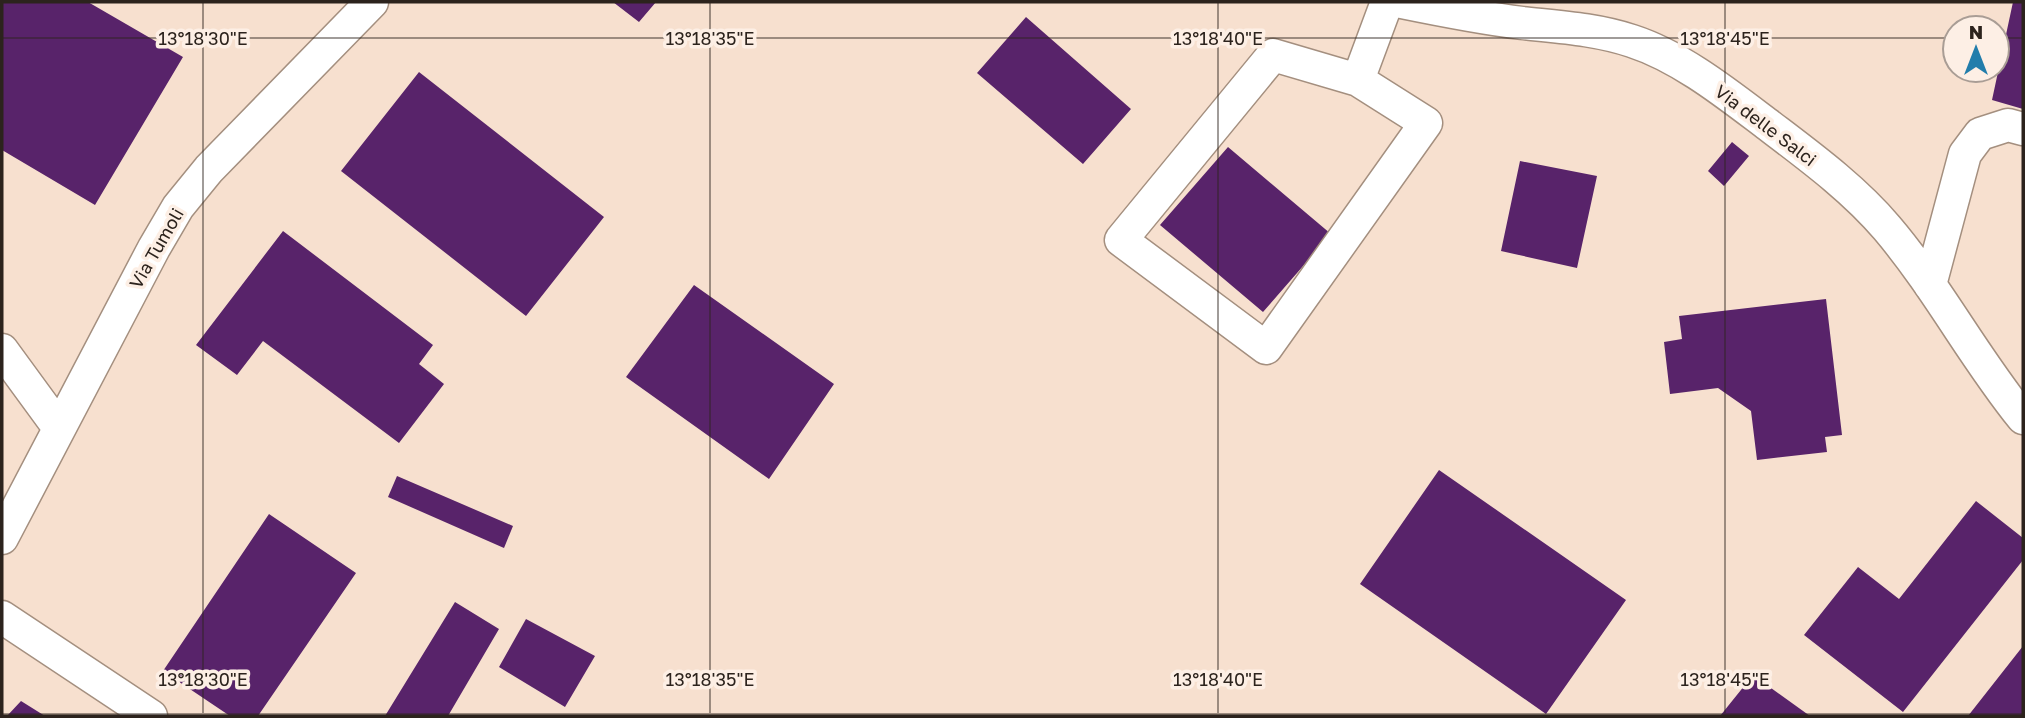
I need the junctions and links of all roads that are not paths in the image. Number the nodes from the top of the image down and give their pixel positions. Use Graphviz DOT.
graph roads {
  1 [pos="372,2"];
  2 [pos="1387,2"];
  3 [pos="1402,2"];
  4 [pos="1358,80"];
  5 [pos="2023,129"];
  6 [pos="1930,285"];
  7 [pos="2,350"];
  8 [pos="2023,418"];
  9 [pos="60,428"];
  10 [pos="2,538"];
  11 [pos="2,617"];
  12 [pos="151,716"];
  1 -- 9 [label="street, Via Tumoli"];
  2 -- 4 [label="street"];
  3 -- 6 [label="street, Via delle Salci"];
  4 -- 4 [label="street"];
  5 -- 6 [label="street"];
  6 -- 8 [label="street, Via delle Salci"];
  7 -- 9 [label="street"];
  9 -- 10 [label="street, Via Tumoli"];
  11 -- 12 [label="street"];
}
